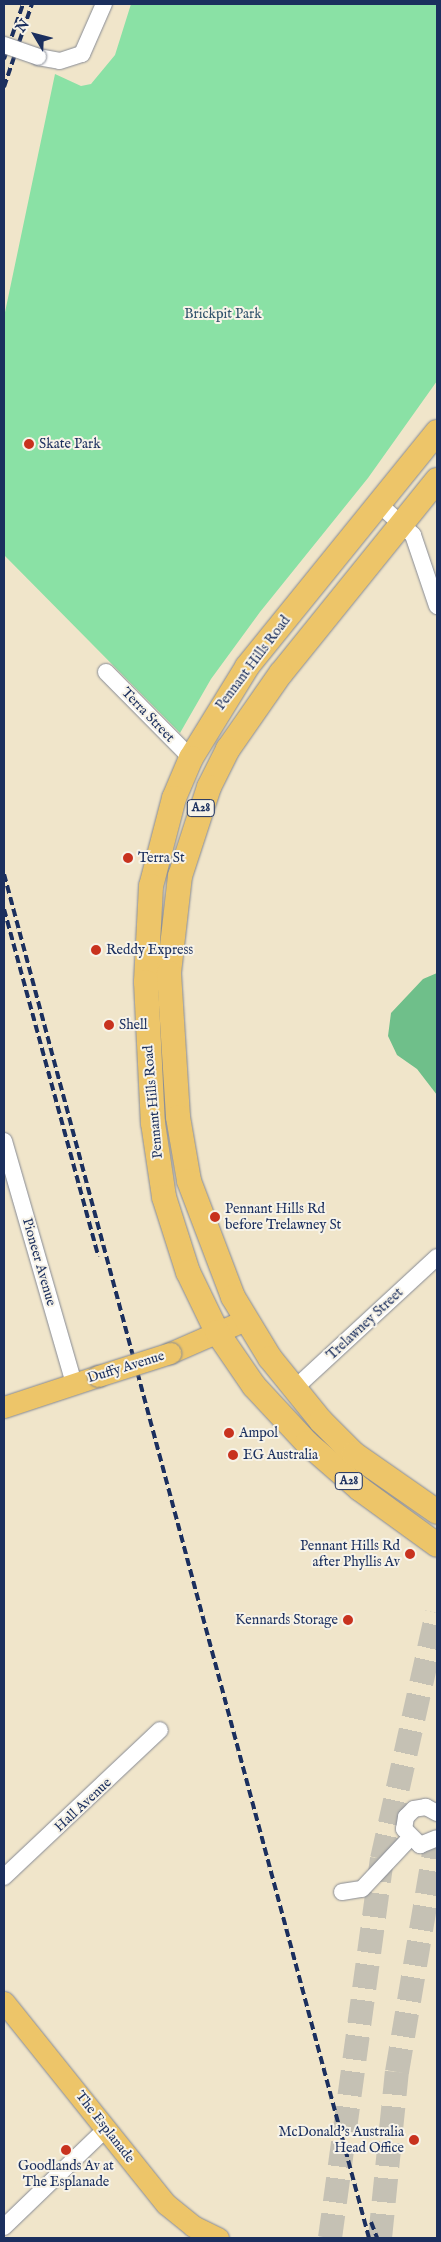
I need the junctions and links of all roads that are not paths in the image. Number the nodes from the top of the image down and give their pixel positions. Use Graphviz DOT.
graph roads {
  1 [pos="104,4"];
  2 [pos="4,45"];
  3 [pos="437,432"];
  4 [pos="437,480"];
  5 [pos="379,504"];
  6 [pos="401,524"];
  7 [pos="437,606"];
  8 [pos="106,672"];
  9 [pos="191,758"];
  10 [pos="4,1141"];
  11 [pos="437,1257"];
  12 [pos="245,1320"];
  13 [pos="217,1332"];
  14 [pos="74,1383"];
  15 [pos="294,1390"];
  16 [pos="4,1407"];
  17 [pos="437,1512"];
  18 [pos="437,1545"];
  19 [pos="160,1730"];
  20 [pos="437,1813"];
  21 [pos="409,1839"];
  22 [pos="435,1846"];
  23 [pos="4,1877"];
  24 [pos="342,1892"];
  25 [pos="4,2002"];
  26 [pos="107,2128"];
  27 [pos="4,2227"];
  28 [pos="218,2238"];
  1 -- 2 [label="street, bridge"];
  3 -- 5 [label="highway, Pennant Hills Road / A28"];
  4 -- 6 [label="highway, Pennant Hills Road / A28"];
  5 -- 6 [label="street"];
  5 -- 9 [label="highway, Pennant Hills Road / A28"];
  6 -- 7 [label="street"];
  6 -- 12 [label="highway, Pennant Hills Road / A28"];
  8 -- 9 [label="street, Terra Street"];
  9 -- 13 [label="highway, Pennant Hills Road / A28"];
  10 -- 14 [label="street, Pioneer Avenue"];
  11 -- 15 [label="street, Trelawney Street"];
  12 -- 13 [label="main road, Duffy Avenue"];
  12 -- 15 [label="highway, Pennant Hills Road / A28"];
  13 -- 14 [label="main road, Duffy Avenue, bridge"];
  13 -- 18 [label="highway, Pennant Hills Road / A28"];
  14 -- 16 [label="main road, Duffy Avenue"];
  15 -- 17 [label="highway, Pennant Hills Road / A28"];
  19 -- 23 [label="street, Hall Avenue"];
  20 -- 21 [label="street"];
  21 -- 22 [label="street"];
  21 -- 24 [label="street"];
  25 -- 26 [label="main road, The Esplanade"];
  26 -- 27 [label="street"];
  26 -- 28 [label="main road, The Esplanade"];
}
